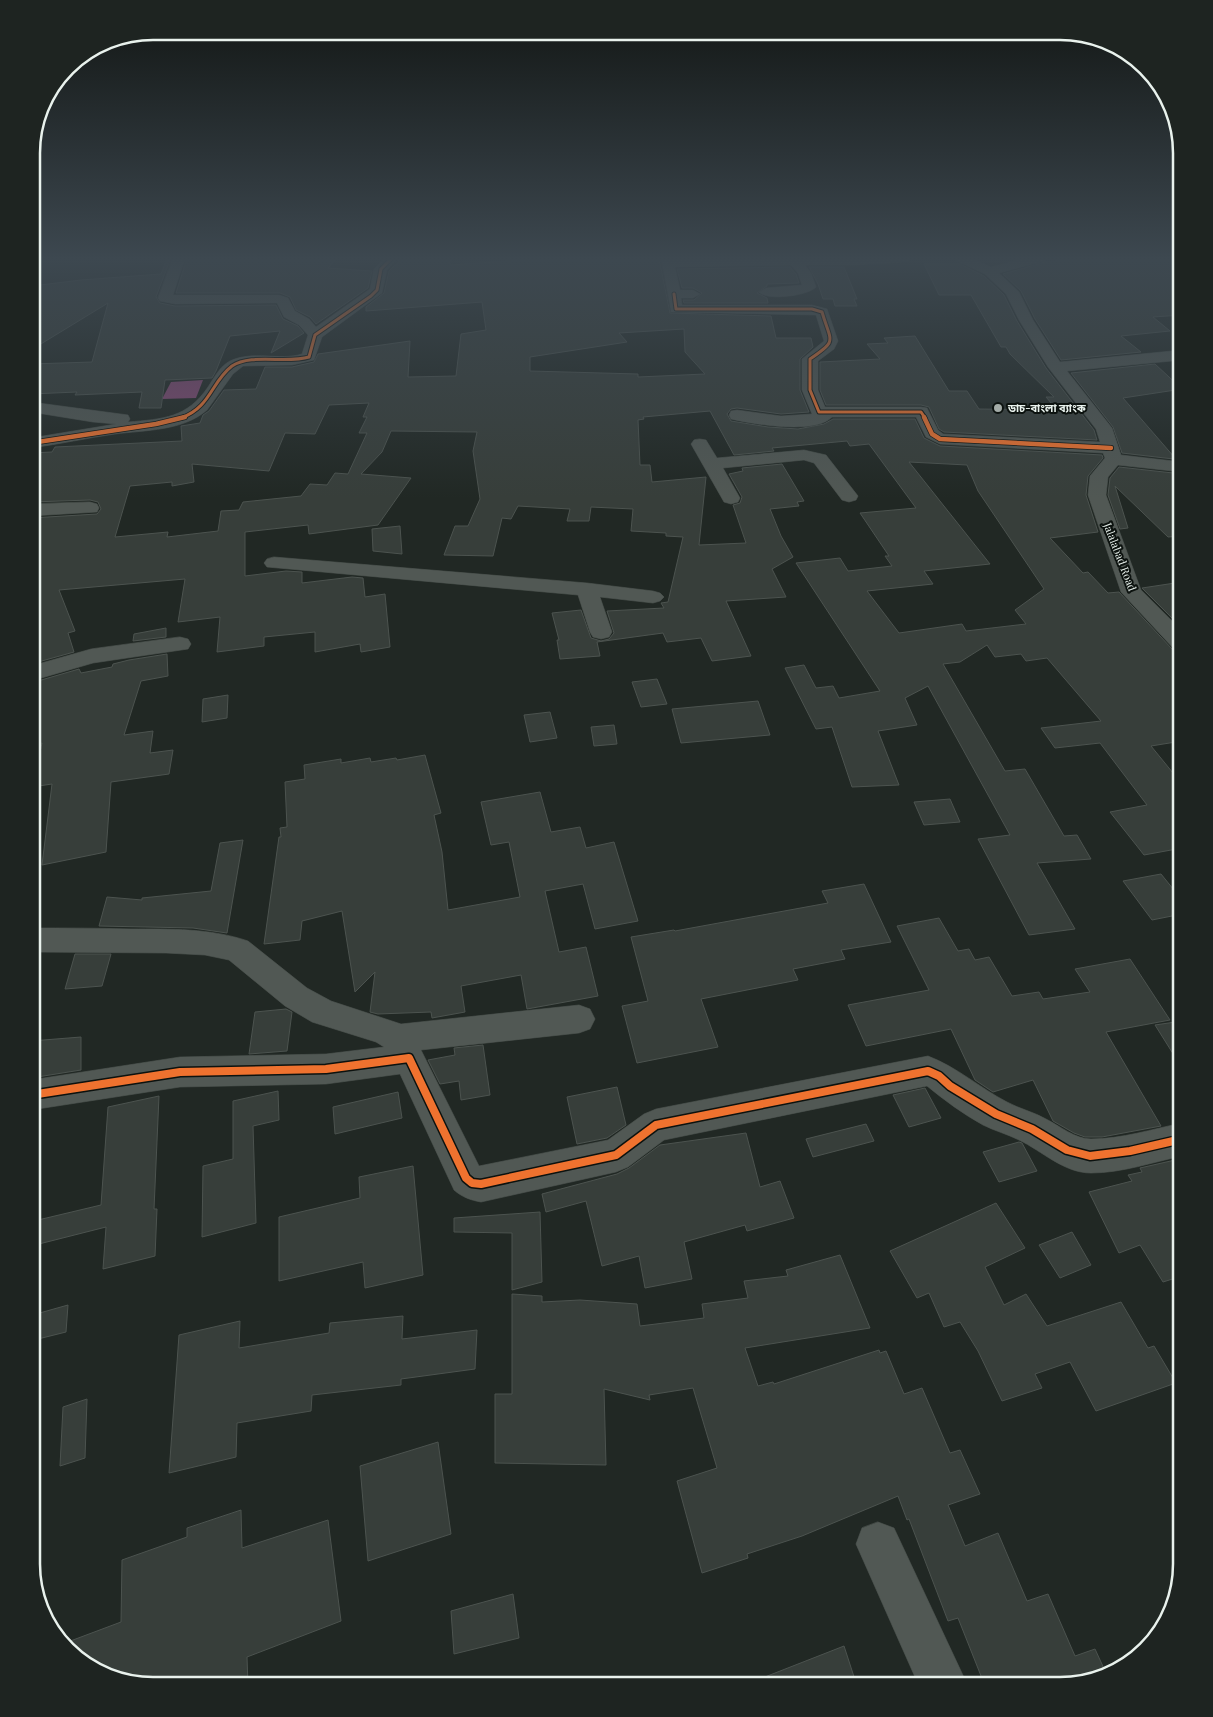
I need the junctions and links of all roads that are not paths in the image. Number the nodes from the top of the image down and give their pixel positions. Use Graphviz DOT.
graph roads {
  1 [pos="314,338"];
  2 [pos="830,338"];
  3 [pos="1038,338"];
  4 [pos="1173,356"];
  5 [pos="1056,367"];
  6 [pos="40,408"];
  7 [pos="819,412"];
  8 [pos="737,416"];
  9 [pos="171,422"];
  10 [pos="40,442"];
  11 [pos="700,444"];
  12 [pos="1113,454"];
  13 [pos="711,464"];
  14 [pos="1173,465"];
  15 [pos="849,496"];
  16 [pos="730,498"];
  17 [pos="90,508"];
  18 [pos="40,510"];
  19 [pos="274,562"];
  20 [pos="587,589"];
  21 [pos="654,597"];
  22 [pos="601,632"];
  23 [pos="1173,635"];
  24 [pos="180,644"];
  25 [pos="40,671"];
  26 [pos="40,940"];
  27 [pos="579,1019"];
  28 [pos="403,1048"];
  29 [pos="40,1094"];
  30 [pos="1173,1141"];
  31 [pos="878,1544"];
  32 [pos="940,1677"];
  1 -- 9 [label="street"];
  2 -- 7 [label="street"];
  3 -- 5 [label="street"];
  4 -- 5 [label="street"];
  5 -- 12 [label="street"];
  6 -- 9 [label="street"];
  7 -- 8 [label="street"];
  7 -- 12 [label="street"];
  9 -- 10 [label="street"];
  11 -- 13 [label="street"];
  12 -- 14 [label="street"];
  12 -- 23 [label="street, Jalalabad Road"];
  13 -- 15 [label="street"];
  13 -- 16 [label="street"];
  17 -- 18 [label="street"];
  19 -- 20 [label="street"];
  20 -- 21 [label="street"];
  20 -- 22 [label="street"];
  24 -- 25 [label="street"];
  26 -- 28 [label="street"];
  27 -- 28 [label="street"];
  28 -- 29 [label="street"];
  28 -- 30 [label="street"];
  31 -- 32 [label="street"];
}
